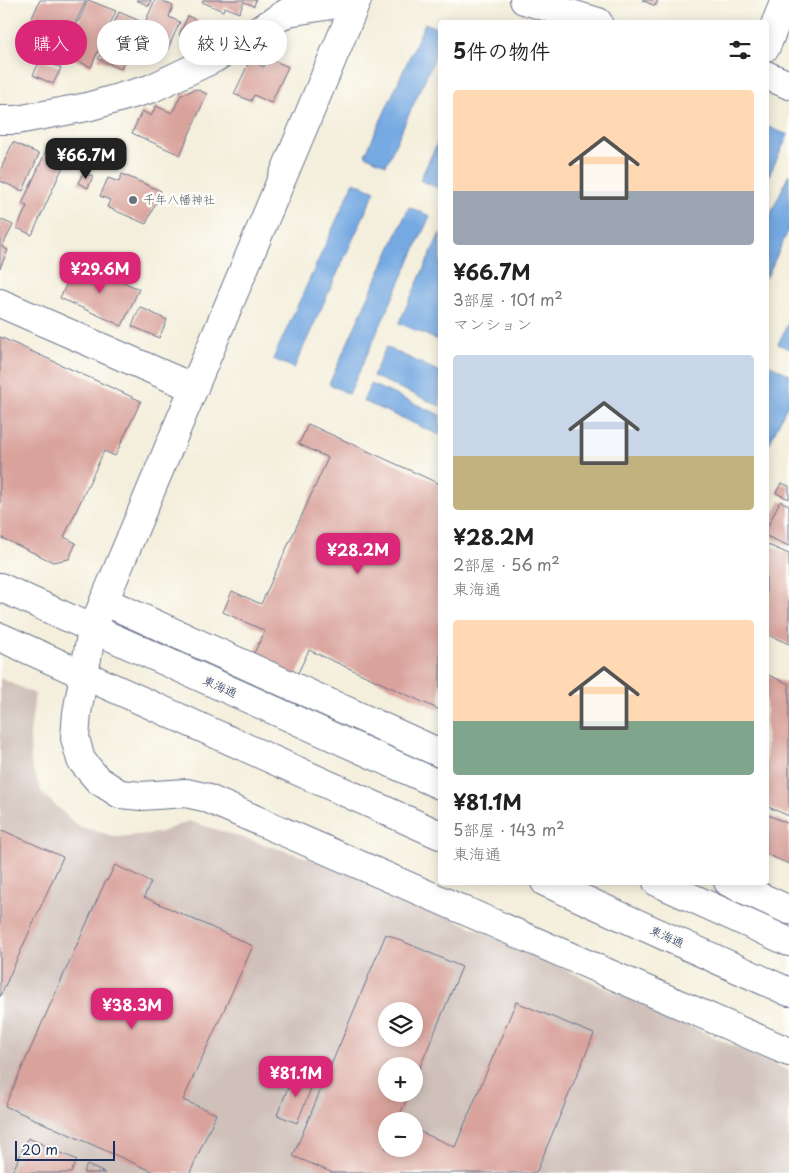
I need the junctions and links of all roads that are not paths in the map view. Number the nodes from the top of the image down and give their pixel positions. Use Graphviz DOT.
graph roads {
  1 [pos="355,0"];
  2 [pos="524,0"];
  3 [pos="785,0"];
  4 [pos="591,20"];
  5 [pos="769,40"];
  6 [pos="769,76"];
  7 [pos="789,86"];
  8 [pos="0,120"];
  9 [pos="0,303"];
  10 [pos="194,388"];
  11 [pos="0,587"];
  12 [pos="104,601"];
  13 [pos="92,630"];
  14 [pos="0,638"];
  15 [pos="83,675"];
  16 [pos="438,752"];
  17 [pos="438,784"];
  18 [pos="438,834"];
  19 [pos="552,885"];
  20 [pos="664,885"];
  21 [pos="735,885"];
  22 [pos="789,910"];
  23 [pos="789,942"];
  24 [pos="789,992"];
  25 [pos="789,1052"];
  1 -- 8 [label="street"];
  1 -- 10 [label="street"];
  2 -- 4 [label="street"];
  3 -- 5 [label="street"];
  6 -- 7 [label="street"];
  9 -- 10 [label="street"];
  10 -- 12 [label="street"];
  11 -- 13 [label="street, 東海通"];
  12 -- 13 [label="street"];
  12 -- 16 [label="street"];
  13 -- 15 [label="street"];
  13 -- 17 [label="street, 東海通"];
  14 -- 15 [label="street"];
  15 -- 18 [label="street"];
  15 -- 25 [label="street"];
  19 -- 24 [label="street, 東海通"];
  20 -- 23 [label="street"];
  21 -- 22 [label="street"];
}
